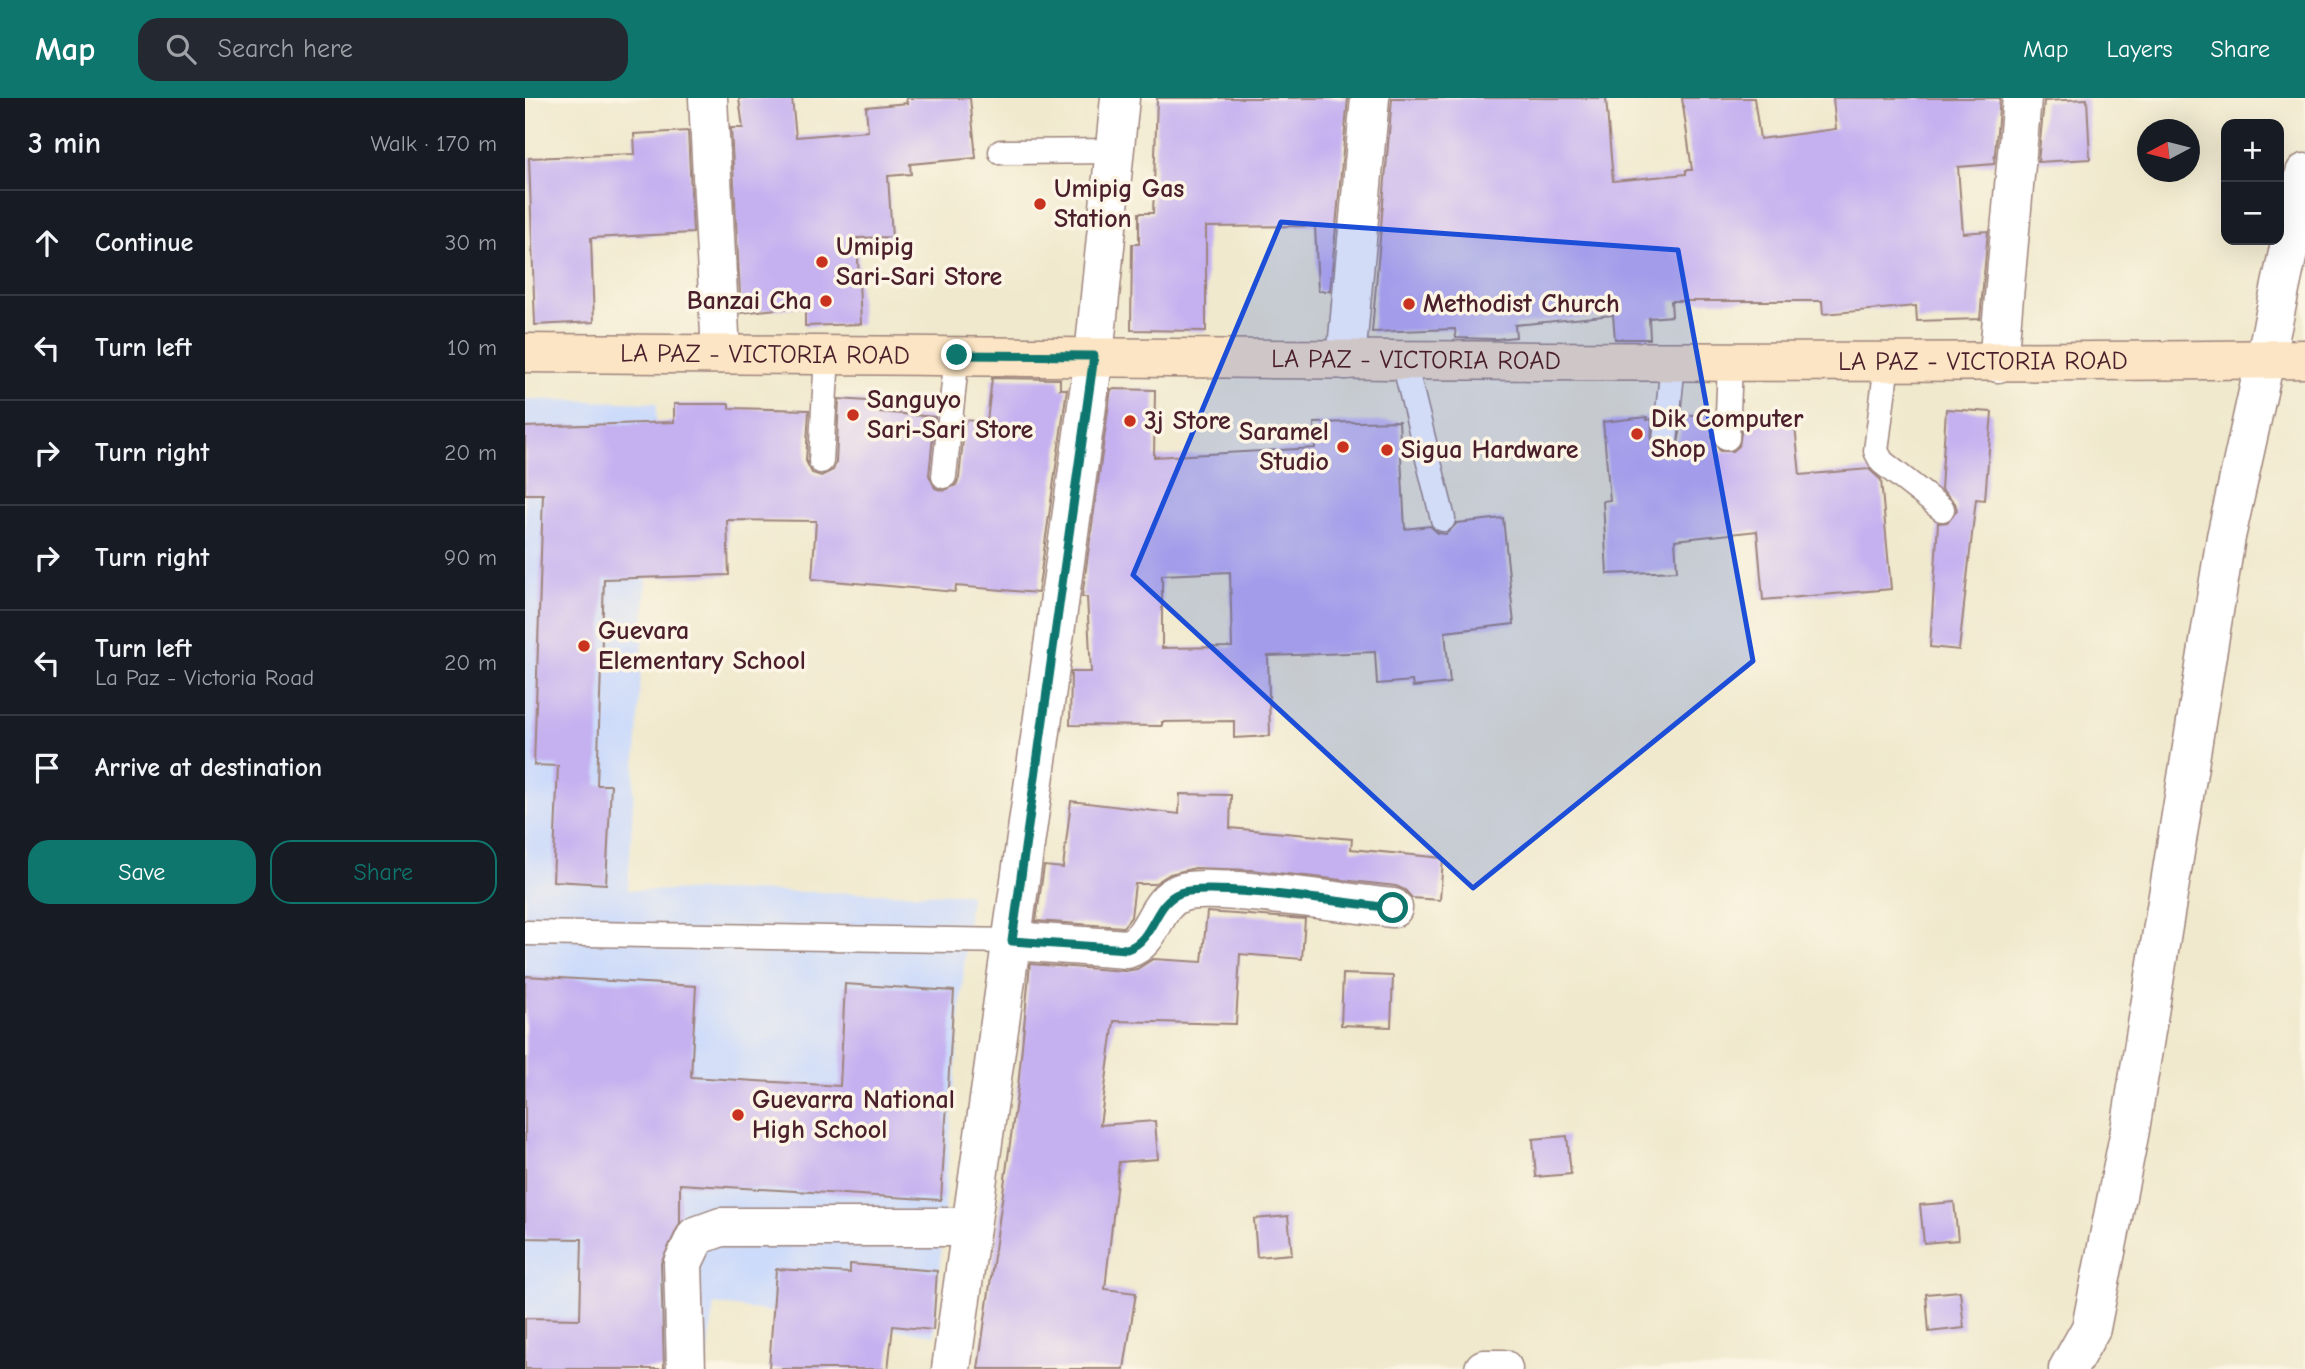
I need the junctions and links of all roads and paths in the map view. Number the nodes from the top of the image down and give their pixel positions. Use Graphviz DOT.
graph roads {
  1 [pos="708,98"];
  2 [pos="1120,98"];
  3 [pos="1370,98"];
  4 [pos="2022,98"];
  5 [pos="1115,151"];
  6 [pos="1001,152"];
  7 [pos="2305,173"];
  8 [pos="525,353"];
  9 [pos="721,354"];
  10 [pos="827,355"];
  11 [pos="957,355"];
  12 [pos="1094,356"];
  13 [pos="2305,359"];
  14 [pos="1346,360"];
  15 [pos="2265,360"];
  16 [pos="1404,362"];
  17 [pos="1673,363"];
  18 [pos="1730,363"];
  19 [pos="1887,363"];
  20 [pos="1998,363"];
  21 [pos="1727,438"];
  22 [pos="1665,441"];
  23 [pos="821,461"];
  24 [pos="944,476"];
  25 [pos="1942,509"];
  26 [pos="1443,519"];
  27 [pos="1393,908"];
  28 [pos="525,933"];
  29 [pos="1012,941"];
  30 [pos="969,1227"];
  31 [pos="686,1369"];
  32 [pos="951,1369"];
  33 [pos="1484,1369"];
  34 [pos="1503,1369"];
  35 [pos="2068,1369"];
  1 -- 9 [label="street"];
  2 -- 5 [label="street"];
  3 -- 14 [label="street"];
  4 -- 20 [label="street"];
  5 -- 6 [label="lane"];
  5 -- 12 [label="street"];
  7 -- 15 [label="street"];
  8 -- 9 [label="main road, LA PAZ - VICTORIA ROAD"];
  9 -- 10 [label="main road, LA PAZ - VICTORIA ROAD"];
  10 -- 11 [label="main road, LA PAZ - VICTORIA ROAD"];
  10 -- 23 [label="lane"];
  11 -- 12 [label="main road, LA PAZ - VICTORIA ROAD"];
  11 -- 24 [label="lane"];
  12 -- 14 [label="main road, LA PAZ - VICTORIA ROAD"];
  12 -- 29 [label="street"];
  13 -- 15 [label="main road, LA PAZ - VICTORIA ROAD"];
  14 -- 16 [label="main road, LA PAZ - VICTORIA ROAD"];
  15 -- 20 [label="main road, LA PAZ - VICTORIA ROAD"];
  15 -- 35 [label="street"];
  16 -- 17 [label="main road, LA PAZ - VICTORIA ROAD"];
  16 -- 26 [label="lane"];
  17 -- 18 [label="main road, LA PAZ - VICTORIA ROAD"];
  17 -- 22 [label="lane"];
  18 -- 19 [label="main road, LA PAZ - VICTORIA ROAD"];
  18 -- 21 [label="lane"];
  19 -- 20 [label="main road, LA PAZ - VICTORIA ROAD"];
  19 -- 25 [label="lane"];
  27 -- 29 [label="street"];
  28 -- 29 [label="lane"];
  29 -- 30 [label="street"];
  30 -- 31 [label="street"];
  30 -- 32 [label="street"];
  33 -- 34 [label="street"];
}
